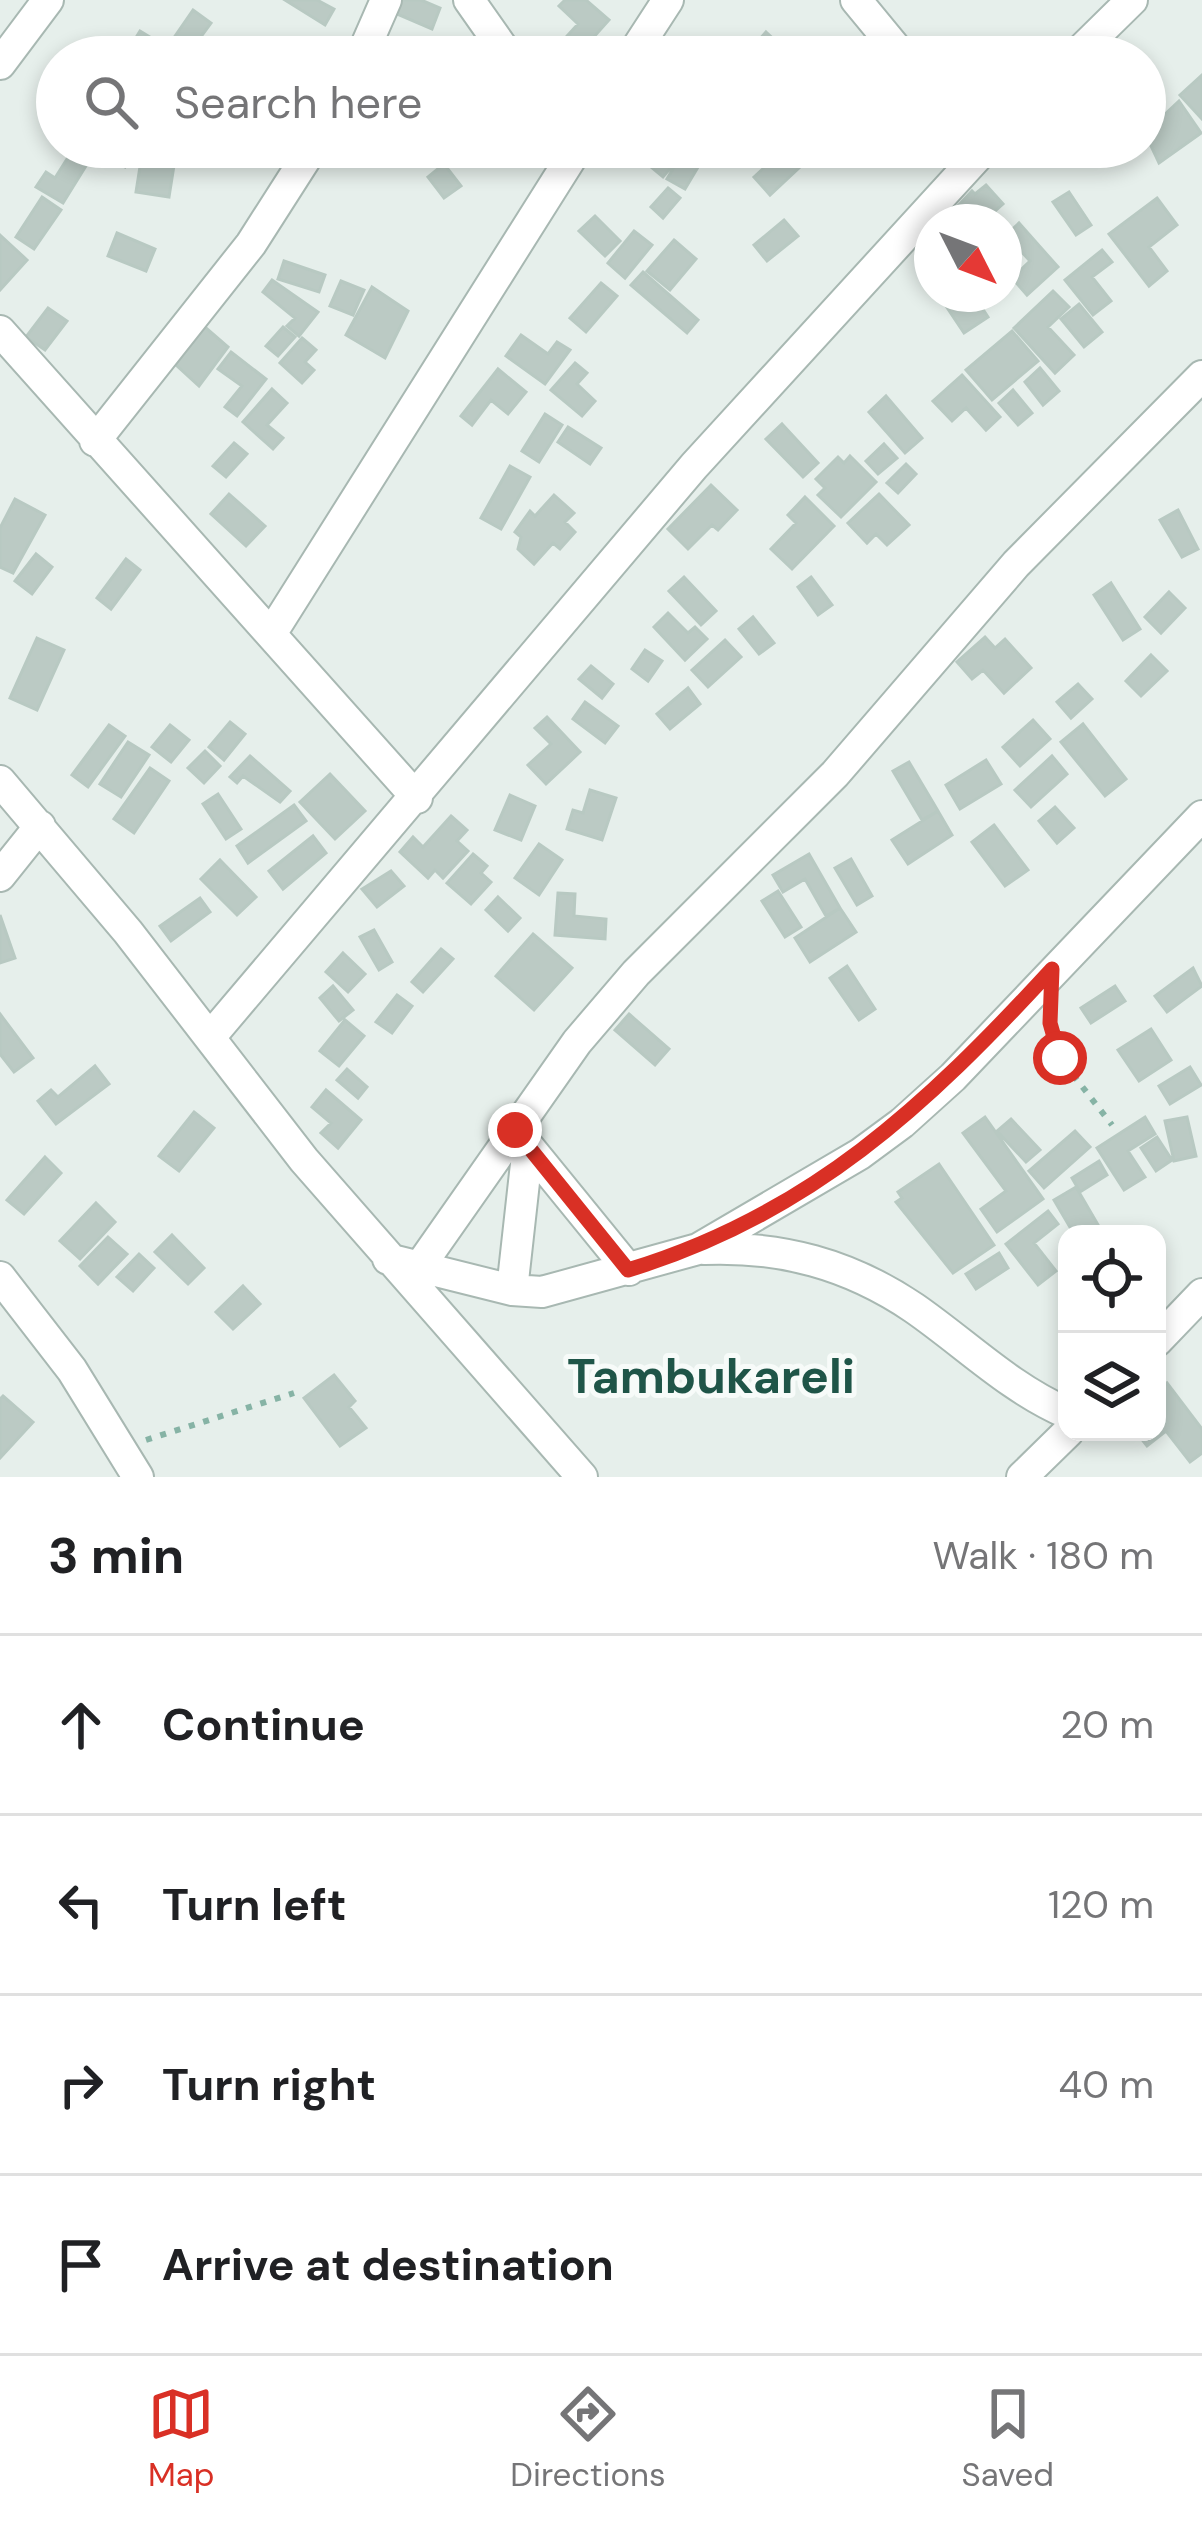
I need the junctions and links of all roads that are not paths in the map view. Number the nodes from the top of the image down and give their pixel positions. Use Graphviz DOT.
graph roads {
  1 [pos="48,0"];
  2 [pos="386,0"];
  3 [pos="469,0"];
  4 [pos="668,0"];
  5 [pos="856,0"];
  6 [pos="1132,0"];
  7 [pos="370,36"];
  8 [pos="494,36"];
  9 [pos="645,36"];
  10 [pos="886,36"];
  11 [pos="1095,36"];
  12 [pos="0,64"];
  13 [pos="300,168"];
  14 [pos="564,168"];
  15 [pos="960,168"];
  16 [pos="0,331"];
  17 [pos="1202,376"];
  18 [pos="95,441"];
  19 [pos="271,634"];
  20 [pos="0,781"];
  21 [pos="417,797"];
  22 [pos="1202,816"];
  23 [pos="40,826"];
  24 [pos="0,877"];
  25 [pos="211,1036"];
  26 [pos="522,1138"];
  27 [pos="698,1249"];
  28 [pos="388,1259"];
  29 [pos="420,1265"];
  30 [pos="628,1270"];
  31 [pos="0,1277"];
  32 [pos="512,1290"];
  33 [pos="1202,1294"];
  34 [pos="1165,1333"];
  35 [pos="1058,1409"];
  36 [pos="1059,1441"];
  37 [pos="137,1477"];
  38 [pos="582,1477"];
  39 [pos="1022,1477"];
  1 -- 12 [label="street"];
  2 -- 7 [label="street"];
  3 -- 8 [label="street"];
  4 -- 9 [label="street"];
  5 -- 10 [label="street"];
  6 -- 11 [label="street"];
  13 -- 18 [label="street"];
  14 -- 19 [label="street"];
  15 -- 21 [label="street"];
  16 -- 18 [label="street"];
  17 -- 26 [label="street"];
  18 -- 19 [label="street"];
  19 -- 21 [label="street"];
  20 -- 23 [label="street"];
  21 -- 25 [label="street"];
  22 -- 27 [label="street"];
  23 -- 24 [label="street"];
  23 -- 25 [label="street"];
  25 -- 28 [label="street"];
  26 -- 29 [label="street"];
  26 -- 30 [label="street"];
  26 -- 32 [label="street"];
  27 -- 30 [label="street"];
  27 -- 35 [label="street"];
  28 -- 29 [label="street"];
  28 -- 38 [label="street"];
  29 -- 32 [label="street"];
  30 -- 32 [label="street"];
  31 -- 37 [label="street"];
  33 -- 34 [label="street"];
  36 -- 39 [label="street"];
}
